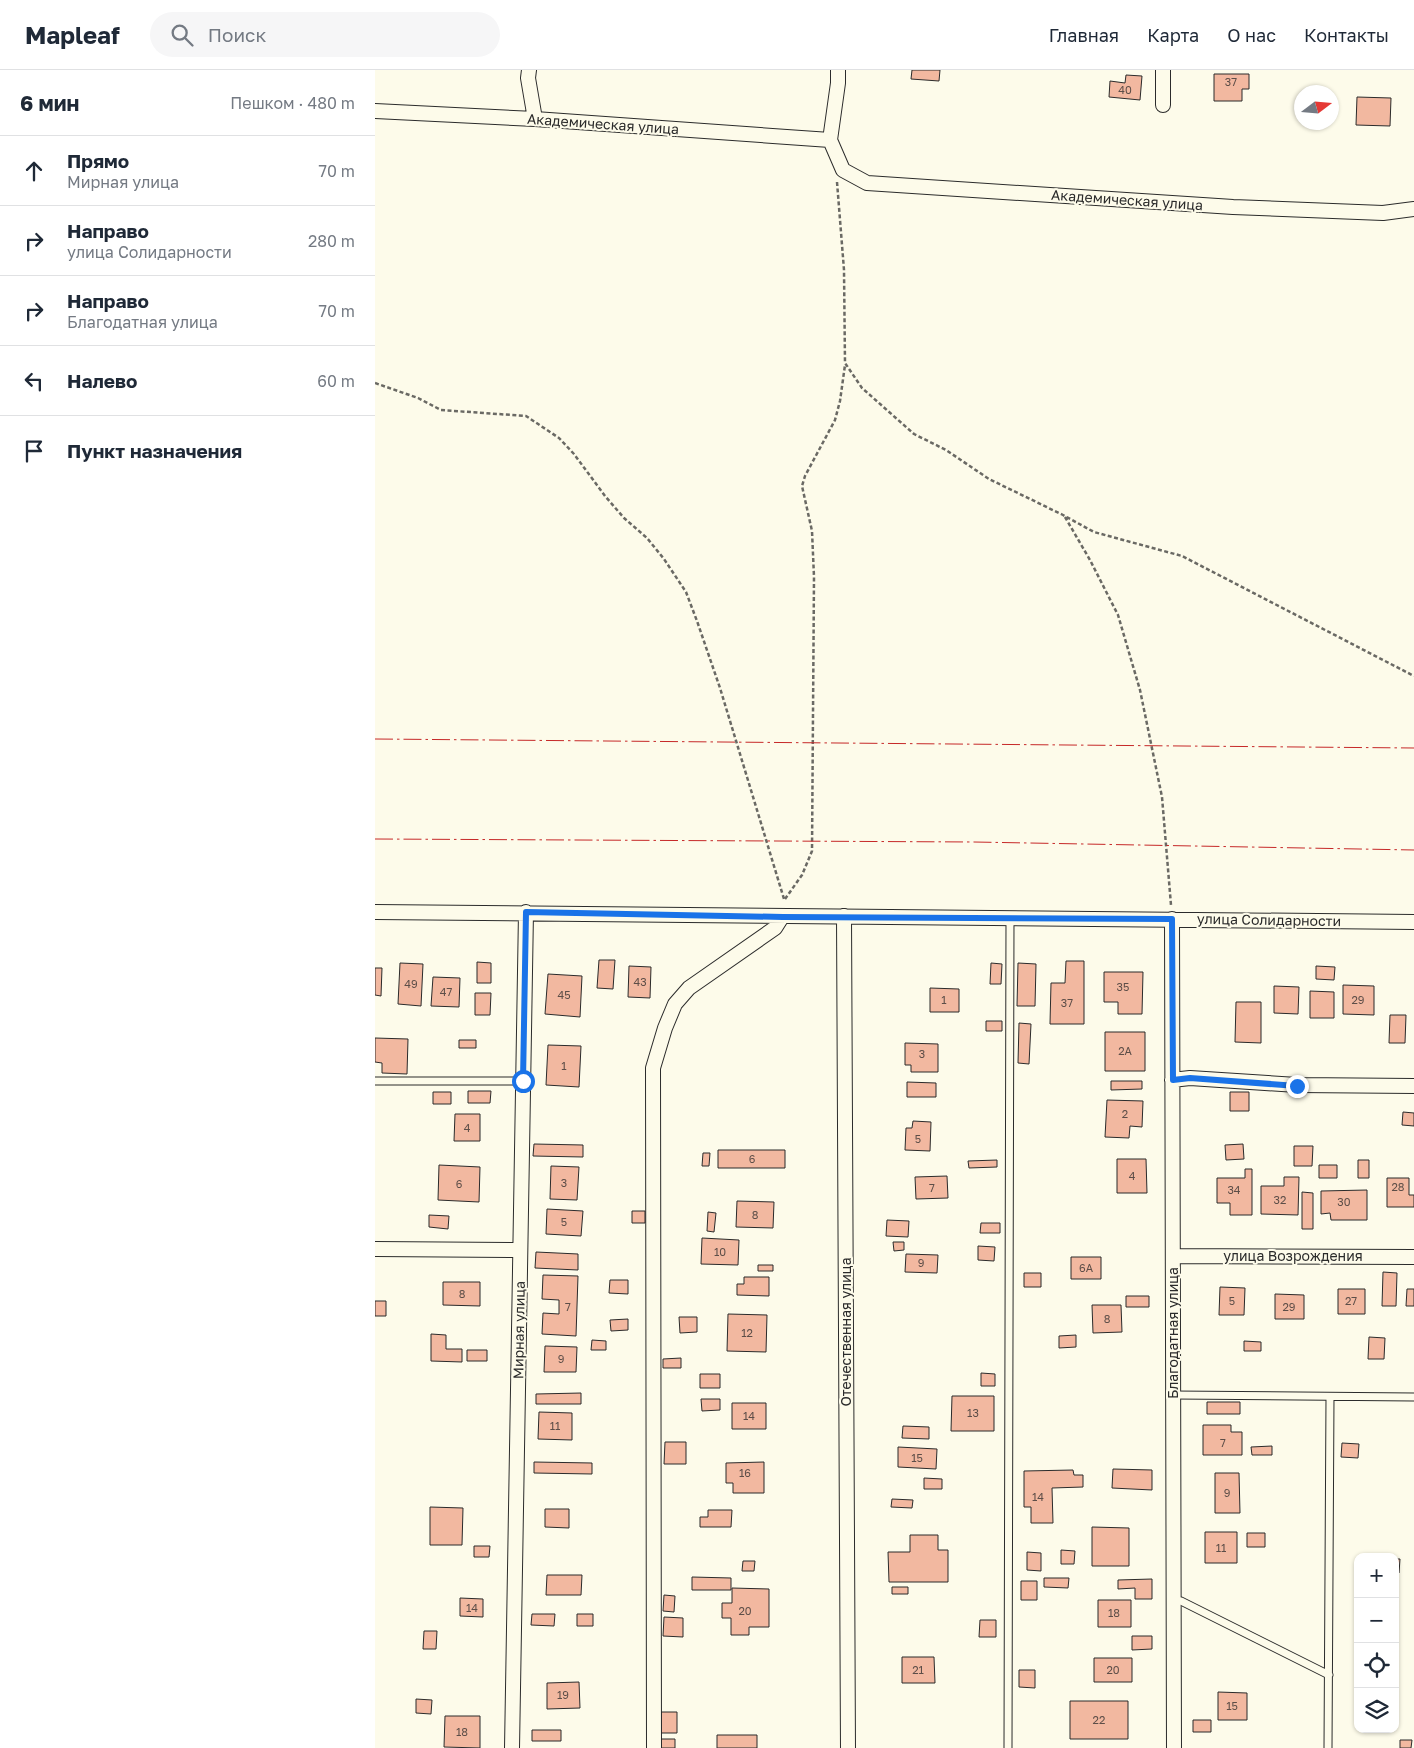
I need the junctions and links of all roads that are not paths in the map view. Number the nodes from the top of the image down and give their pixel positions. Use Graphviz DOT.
graph roads {
  1 [pos="529,70"];
  2 [pos="838,70"];
  3 [pos="1163,70"];
  4 [pos="1163,105"];
  5 [pos="375,111"];
  6 [pos="535,119"];
  7 [pos="831,140"];
  8 [pos="1414,209"];
  9 [pos="375,912"];
  10 [pos="526,912"];
  11 [pos="844,916"];
  12 [pos="783,917"];
  13 [pos="1010,917"];
  14 [pos="1172,919"];
  15 [pos="1414,922"];
  16 [pos="1173,1080"];
  17 [pos="375,1081"];
  18 [pos="523,1081"];
  19 [pos="1414,1086"];
  20 [pos="375,1249"];
  21 [pos="520,1250"];
  22 [pos="1173,1256"];
  23 [pos="1414,1257"];
  24 [pos="1173,1395"];
  25 [pos="1330,1396"];
  26 [pos="1414,1397"];
  27 [pos="1174,1600"];
  28 [pos="1329,1675"];
  29 [pos="512,1748"];
  30 [pos="654,1748"];
  31 [pos="848,1748"];
  32 [pos="1008,1748"];
  33 [pos="1174,1748"];
  34 [pos="1329,1748"];
  1 -- 6 [label="street"];
  2 -- 7 [label="street"];
  3 -- 4 [label="street"];
  5 -- 6 [label="street, Академическая улица"];
  6 -- 7 [label="street, Академическая улица"];
  7 -- 8 [label="street, Академическая улица"];
  9 -- 10 [label="street, улица Солидарности"];
  10 -- 12 [label="street, улица Солидарности"];
  10 -- 18 [label="street, Мирная улица"];
  11 -- 12 [label="street, улица Солидарности"];
  11 -- 13 [label="street, улица Солидарности"];
  11 -- 31 [label="street, Отечественная улица"];
  12 -- 30 [label="street"];
  13 -- 14 [label="street, улица Солидарности"];
  13 -- 32 [label="lane"];
  14 -- 15 [label="street, улица Солидарности"];
  14 -- 16 [label="street, Благодатная улица"];
  16 -- 19 [label="street"];
  16 -- 22 [label="street, Благодатная улица"];
  17 -- 18 [label="lane"];
  18 -- 21 [label="street, Мирная улица"];
  20 -- 21 [label="street"];
  21 -- 29 [label="street, Мирная улица"];
  22 -- 23 [label="street, улица Возрождения"];
  22 -- 24 [label="street, Благодатная улица"];
  24 -- 25 [label="lane"];
  24 -- 27 [label="street, Благодатная улица"];
  25 -- 26 [label="lane"];
  25 -- 28 [label="lane"];
  27 -- 28 [label="lane"];
  27 -- 33 [label="street, Благодатная улица"];
  28 -- 34 [label="lane"];
}
